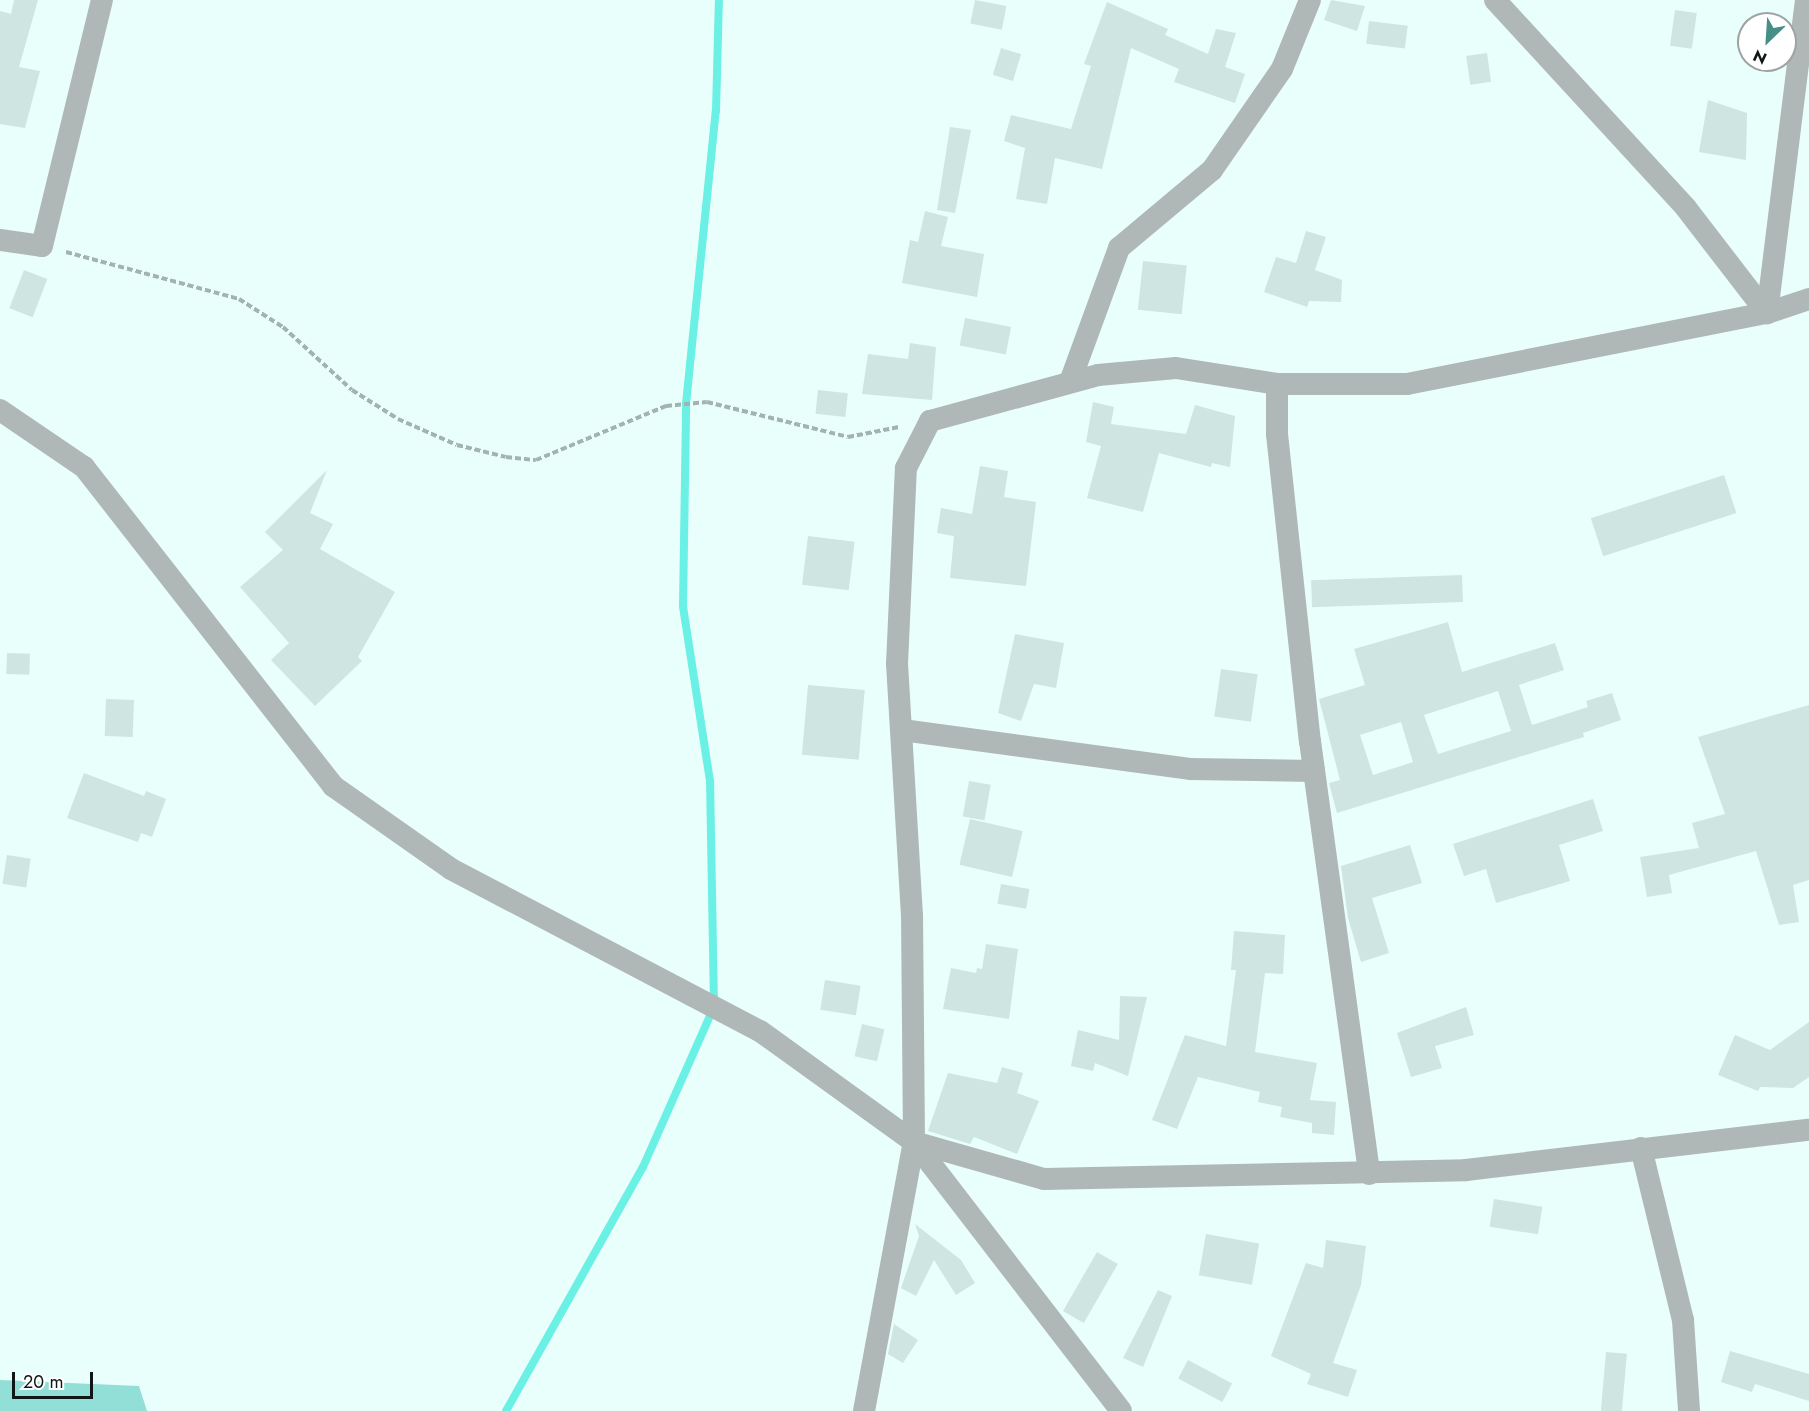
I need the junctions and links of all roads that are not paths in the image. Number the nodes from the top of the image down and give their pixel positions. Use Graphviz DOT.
graph roads {
  1 [pos="102,0"];
  2 [pos="1310,0"];
  3 [pos="1495,0"];
  4 [pos="1806,0"];
  5 [pos="1805,43"];
  6 [pos="0,240"];
  7 [pos="1809,299"];
  8 [pos="1767,313"];
  9 [pos="1070,382"];
  10 [pos="1276,384"];
  11 [pos="0,410"];
  12 [pos="902,730"];
  13 [pos="1314,771"];
  14 [pos="1809,1130"];
  15 [pos="914,1142"];
  16 [pos="1641,1148"];
  17 [pos="1370,1174"];
  18 [pos="1695,1410"];
  19 [pos="864,1411"];
  20 [pos="1121,1411"];
  1 -- 6 [label="street"];
  2 -- 9 [label="street"];
  3 -- 8 [label="street"];
  4 -- 5 [label="street"];
  5 -- 8 [label="street"];
  7 -- 8 [label="street"];
  8 -- 10 [label="street"];
  9 -- 10 [label="street"];
  9 -- 12 [label="street"];
  10 -- 13 [label="street"];
  11 -- 15 [label="street"];
  12 -- 13 [label="street"];
  12 -- 15 [label="street"];
  13 -- 17 [label="street"];
  14 -- 16 [label="street"];
  15 -- 17 [label="street"];
  15 -- 19 [label="street"];
  15 -- 20 [label="street"];
  16 -- 17 [label="street"];
  16 -- 18 [label="street"];
}
